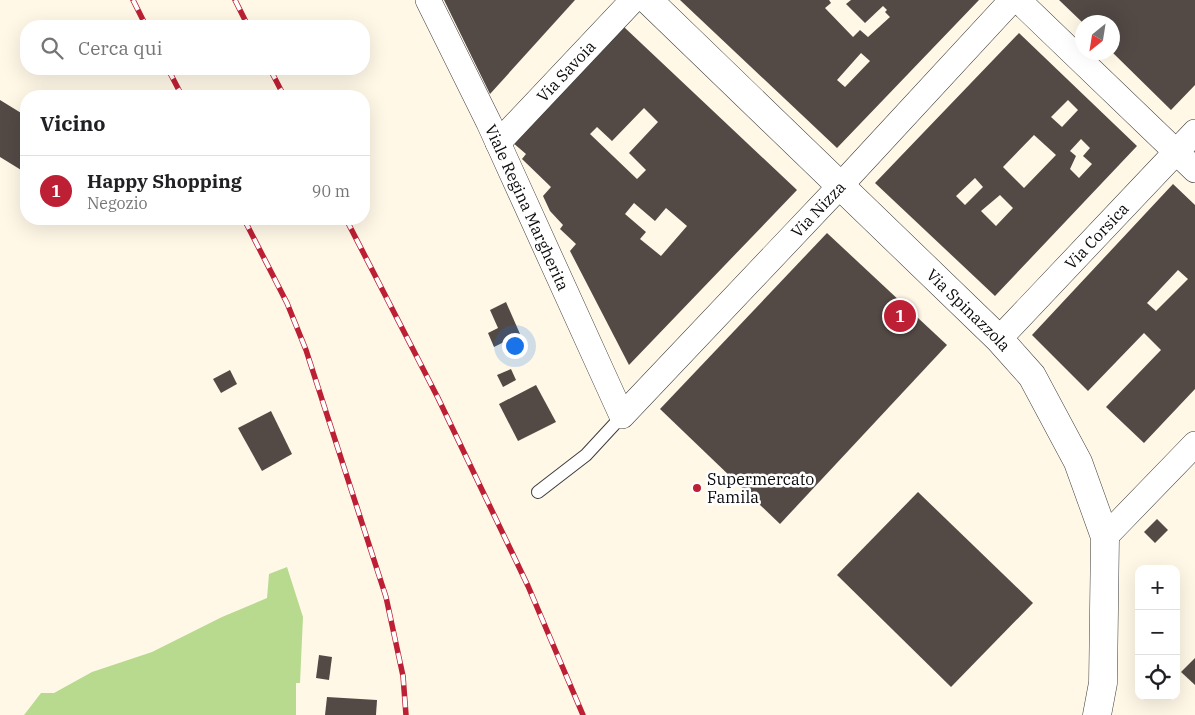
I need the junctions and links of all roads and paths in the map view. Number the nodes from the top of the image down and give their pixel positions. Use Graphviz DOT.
graph roads {
  1 [pos="428,0"];
  2 [pos="633,0"];
  3 [pos="648,0"];
  4 [pos="1012,0"];
  5 [pos="1018,0"];
  6 [pos="1195,132"];
  7 [pos="498,144"];
  8 [pos="1176,152"];
  9 [pos="1195,170"];
  10 [pos="840,186"];
  11 [pos="999,339"];
  12 [pos="622,416"];
  13 [pos="1195,444"];
  14 [pos="538,492"];
  15 [pos="1105,537"];
  16 [pos="1097,715"];
  1 -- 7 [label="street, Viale Regina Margherita"];
  2 -- 7 [label="street, Via Savoia"];
  3 -- 10 [label="street, Via Spinazzola"];
  4 -- 10 [label="street, Via Nizza"];
  5 -- 8 [label="street"];
  6 -- 8 [label="street, Via Corsica"];
  7 -- 12 [label="street, Viale Regina Margherita"];
  8 -- 9 [label="street"];
  8 -- 11 [label="street, Via Corsica"];
  10 -- 11 [label="street, Via Spinazzola"];
  10 -- 12 [label="street, Via Nizza"];
  11 -- 15 [label="street, Via Spinazzola"];
  12 -- 14 [label="lane"];
  13 -- 15 [label="street"];
  15 -- 16 [label="street, Via Spinazzola"];
}
